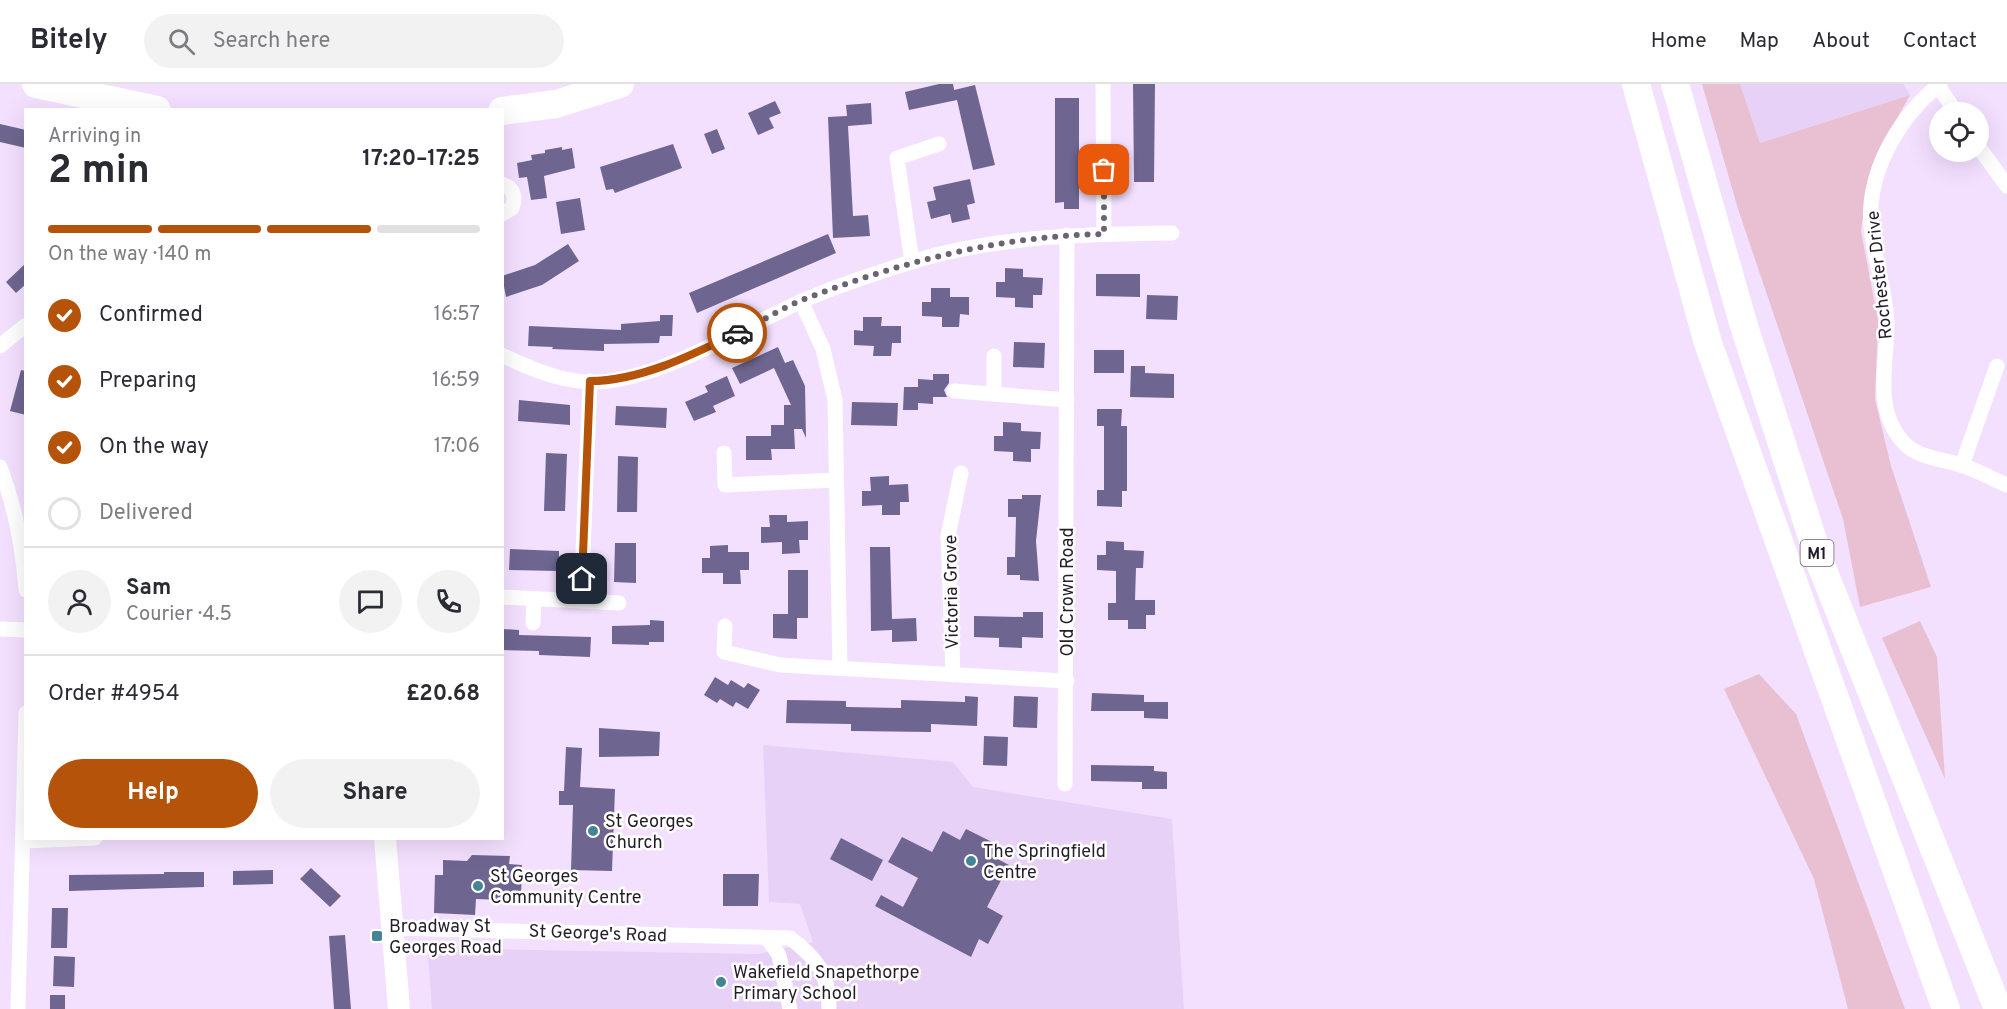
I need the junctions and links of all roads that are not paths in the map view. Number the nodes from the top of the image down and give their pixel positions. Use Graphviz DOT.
graph roads {
  1 [pos="36,84"];
  2 [pos="620,84"];
  3 [pos="1103,84"];
  4 [pos="1636,84"];
  5 [pos="1675,84"];
  6 [pos="1939,85"];
  7 [pos="1950,102"];
  8 [pos="149,108"];
  9 [pos="504,111"];
  10 [pos="939,144"];
  11 [pos="1989,161"];
  12 [pos="504,184"];
  13 [pos="2007,186"];
  14 [pos="504,213"];
  15 [pos="1172,233"];
  16 [pos="1104,234"];
  17 [pos="1067,235"];
  18 [pos="912,262"];
  19 [pos="801,301"];
  20 [pos="24,327"];
  21 [pos="0,346"];
  22 [pos="504,356"];
  23 [pos="994,356"];
  24 [pos="1997,366"];
  25 [pos="590,381"];
  26 [pos="954,391"];
  27 [pos="994,394"];
  28 [pos="1067,400"];
  29 [pos="724,453"];
  30 [pos="1962,465"];
  31 [pos="0,468"];
  32 [pos="962,473"];
  33 [pos="836,480"];
  34 [pos="2007,485"];
  35 [pos="24,576"];
  36 [pos="504,597"];
  37 [pos="534,599"];
  38 [pos="581,600"];
  39 [pos="619,603"];
  40 [pos="533,623"];
  41 [pos="725,626"];
  42 [pos="0,629"];
  43 [pos="24,630"];
  44 [pos="840,668"];
  45 [pos="953,675"];
  46 [pos="1067,681"];
  47 [pos="1065,783"];
  48 [pos="24,798"];
  49 [pos="47,840"];
  50 [pos="385,840"];
  51 [pos="23,841"];
  52 [pos="393,928"];
  53 [pos="767,938"];
  54 [pos="18,1009"];
  55 [pos="399,1009"];
  56 [pos="790,1009"];
  57 [pos="829,1009"];
  58 [pos="1946,1009"];
  59 [pos="1998,1009"];
  1 -- 8 [label="highway"];
  2 -- 9 [label="highway"];
  3 -- 16 [label="street"];
  4 -- 58 [label="highway, M1"];
  5 -- 59 [label="highway, M1"];
  6 -- 7 [label="street"];
  6 -- 30 [label="street, Rochester Drive"];
  10 -- 18 [label="street"];
  11 -- 13 [label="street"];
  12 -- 14 [label="street"];
  15 -- 16 [label="street"];
  16 -- 17 [label="street"];
  17 -- 18 [label="street"];
  17 -- 28 [label="street, Old Crown Road"];
  18 -- 19 [label="street"];
  19 -- 25 [label="street"];
  19 -- 33 [label="street"];
  20 -- 21 [label="street"];
  22 -- 25 [label="street"];
  23 -- 27 [label="street"];
  24 -- 30 [label="street"];
  25 -- 38 [label="street"];
  26 -- 27 [label="street"];
  27 -- 28 [label="street"];
  28 -- 46 [label="street, Old Crown Road"];
  29 -- 33 [label="street"];
  30 -- 34 [label="street, Rochester Drive"];
  31 -- 35 [label="street"];
  32 -- 45 [label="street, Victoria Grove"];
  33 -- 44 [label="street"];
  36 -- 37 [label="street"];
  37 -- 38 [label="street"];
  37 -- 40 [label="street"];
  38 -- 39 [label="street"];
  41 -- 44 [label="street, Victoria Grove"];
  42 -- 43 [label="street"];
  44 -- 45 [label="street, Victoria Grove"];
  45 -- 46 [label="street, Victoria Grove"];
  46 -- 47 [label="street, Old Crown Road"];
  48 -- 51 [label="street"];
  49 -- 51 [label="street"];
  50 -- 52 [label="street"];
  51 -- 54 [label="street"];
  52 -- 53 [label="street, St George's Road"];
  52 -- 55 [label="street"];
  53 -- 56 [label="street"];
  53 -- 57 [label="street, St George's Road"];
}
